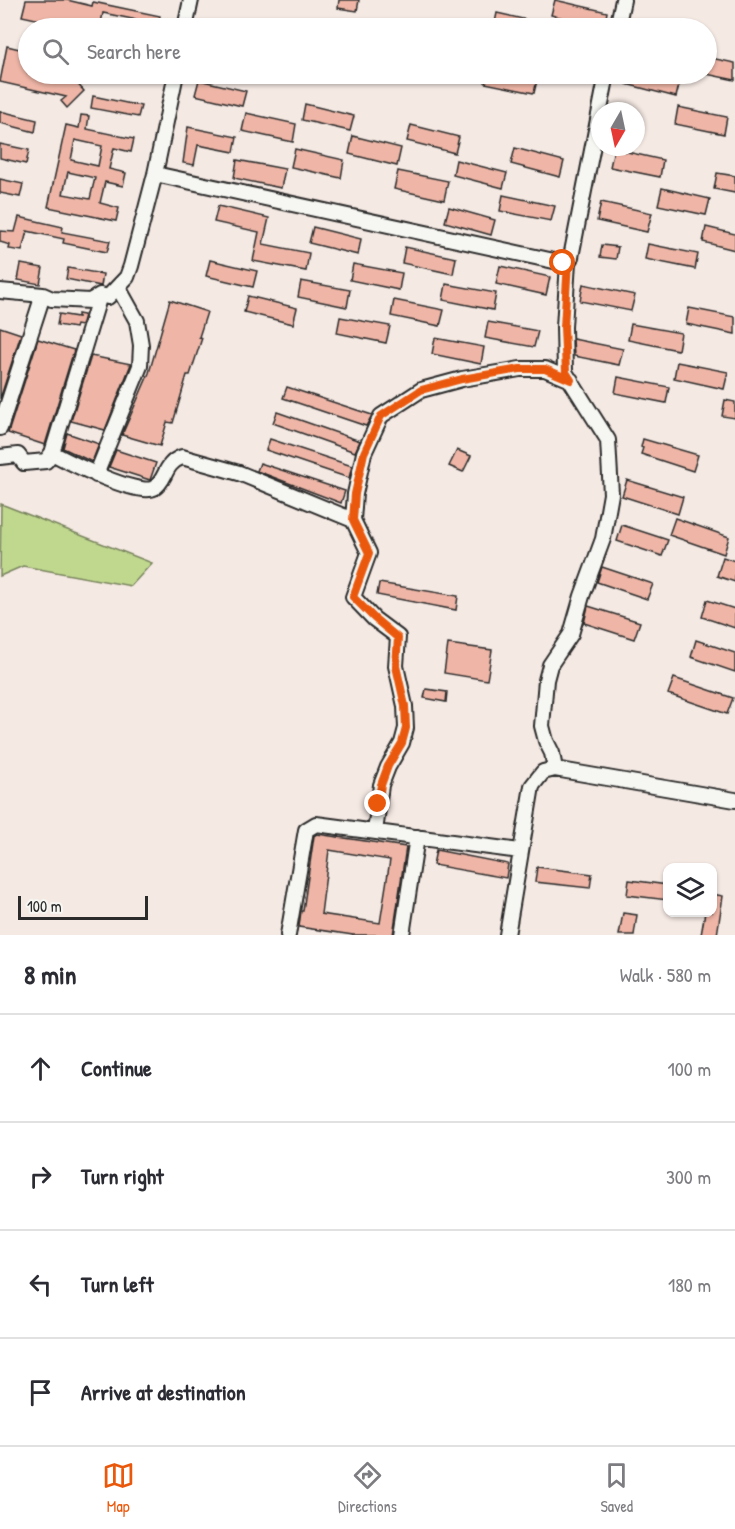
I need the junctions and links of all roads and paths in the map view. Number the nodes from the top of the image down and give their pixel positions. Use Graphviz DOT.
graph roads {
  1 [pos="191,0"];
  2 [pos="623,0"];
  3 [pos="187,18"];
  4 [pos="619,18"];
  5 [pos="174,84"];
  6 [pos="605,84"];
  7 [pos="155,174"];
  8 [pos="568,262"];
  9 [pos="118,286"];
  10 [pos="0,291"];
  11 [pos="43,296"];
  12 [pos="100,296"];
  13 [pos="571,380"];
  14 [pos="0,428"];
  15 [pos="52,453"];
  16 [pos="0,457"];
  17 [pos="96,475"];
  18 [pos="353,520"];
  19 [pos="555,769"];
  20 [pos="735,800"];
  21 [pos="375,832"];
  22 [pos="417,837"];
  23 [pos="520,851"];
  24 [pos="292,934"];
  25 [pos="402,935"];
  26 [pos="507,935"];
  1 -- 3 [label="street"];
  2 -- 4 [label="street"];
  5 -- 7 [label="street"];
  6 -- 8 [label="street"];
  7 -- 8 [label="street"];
  7 -- 9 [label="street"];
  8 -- 13 [label="street"];
  9 -- 12 [label="street"];
  9 -- 17 [label="street"];
  10 -- 11 [label="street"];
  11 -- 12 [label="street"];
  11 -- 14 [label="street"];
  12 -- 15 [label="street"];
  13 -- 18 [label="street"];
  13 -- 19 [label="street"];
  15 -- 16 [label="street"];
  15 -- 17 [label="street"];
  17 -- 18 [label="street"];
  18 -- 21 [label="street"];
  19 -- 20 [label="street"];
  19 -- 23 [label="street"];
  21 -- 22 [label="street"];
  21 -- 24 [label="street"];
  22 -- 23 [label="street"];
  22 -- 25 [label="street"];
  23 -- 26 [label="street"];
}
